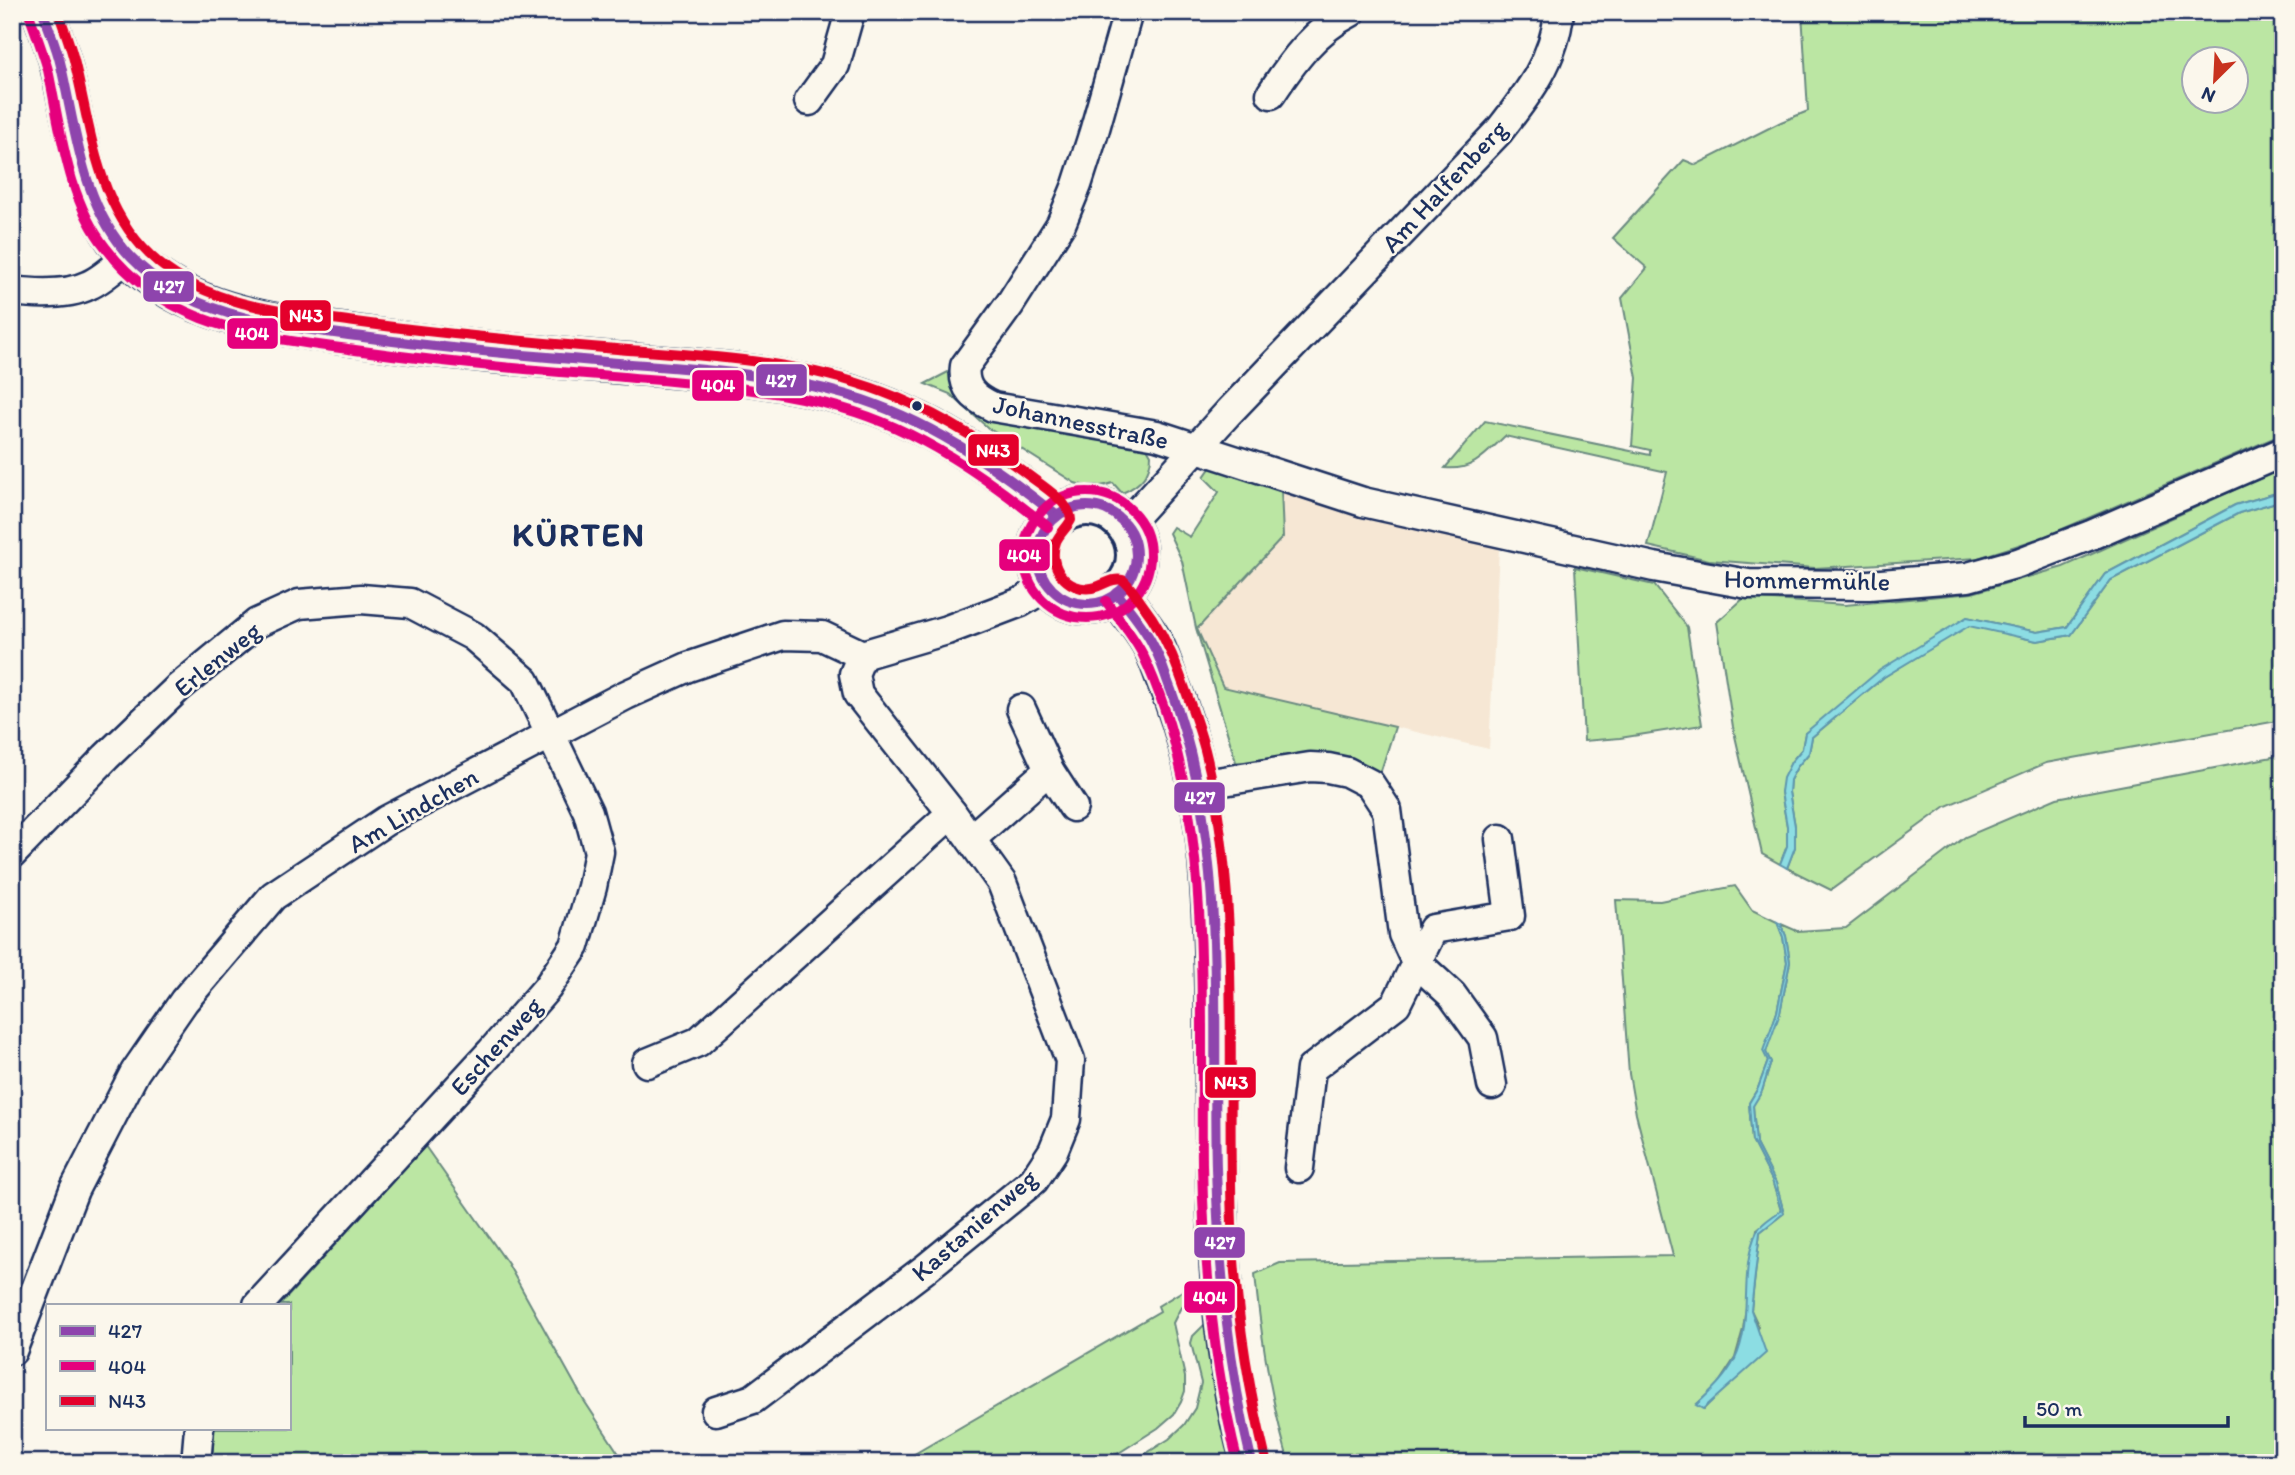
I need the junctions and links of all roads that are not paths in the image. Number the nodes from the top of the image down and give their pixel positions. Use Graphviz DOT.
graph roads {
  1 [pos="43,12"];
  2 [pos="850,12"];
  3 [pos="1128,12"];
  4 [pos="1351,12"];
  5 [pos="1559,12"];
  6 [pos="1270,94"];
  7 [pos="810,102"];
  8 [pos="130,256"];
  9 [pos="12,292"];
  10 [pos="1197,448"];
  11 [pos="2283,452"];
  12 [pos="1057,516"];
  13 [pos="1126,525"];
  14 [pos="1049,585"];
  15 [pos="1117,593"];
  16 [pos="862,656"];
  17 [pos="1021,709"];
  18 [pos="552,734"];
  19 [pos="1049,769"];
  20 [pos="1199,785"];
  21 [pos="1073,807"];
  22 [pos="952,813"];
  23 [pos="971,839"];
  24 [pos="1500,839"];
  25 [pos="12,854"];
  26 [pos="1416,962"];
  27 [pos="647,1063"];
  28 [pos="1492,1085"];
  29 [pos="1299,1168"];
  30 [pos="259,1304"];
  31 [pos="12,1352"];
  32 [pos="716,1411"];
  33 [pos="199,1430"];
  34 [pos="196,1463"];
  35 [pos="1252,1463"];
  1 -- 8 [label="main road"];
  2 -- 7 [label="street"];
  3 -- 10 [label="street, Johannesstraße"];
  4 -- 6 [label="street"];
  5 -- 10 [label="street, Am Halfenberg"];
  8 -- 9 [label="street"];
  8 -- 12 [label="main road"];
  10 -- 11 [label="street, Hommermühle"];
  10 -- 13 [label="street, Am Halfenberg"];
  12 -- 13 [label="main road"];
  12 -- 14 [label="main road"];
  13 -- 15 [label="main road"];
  14 -- 15 [label="main road"];
  14 -- 16 [label="street"];
  15 -- 20 [label="main road"];
  16 -- 18 [label="street, Am Lindchen"];
  16 -- 22 [label="street, Kastanienweg"];
  17 -- 19 [label="street"];
  18 -- 25 [label="street, Erlenweg"];
  18 -- 30 [label="street, Eschenweg"];
  18 -- 31 [label="street, Am Lindchen"];
  19 -- 21 [label="street"];
  19 -- 23 [label="street"];
  20 -- 26 [label="street"];
  20 -- 35 [label="main road"];
  22 -- 23 [label="street, Kastanienweg"];
  22 -- 27 [label="street"];
  23 -- 32 [label="street, Kastanienweg"];
  24 -- 26 [label="street"];
  26 -- 28 [label="street"];
  26 -- 29 [label="street"];
  33 -- 34 [label="street"];
}
